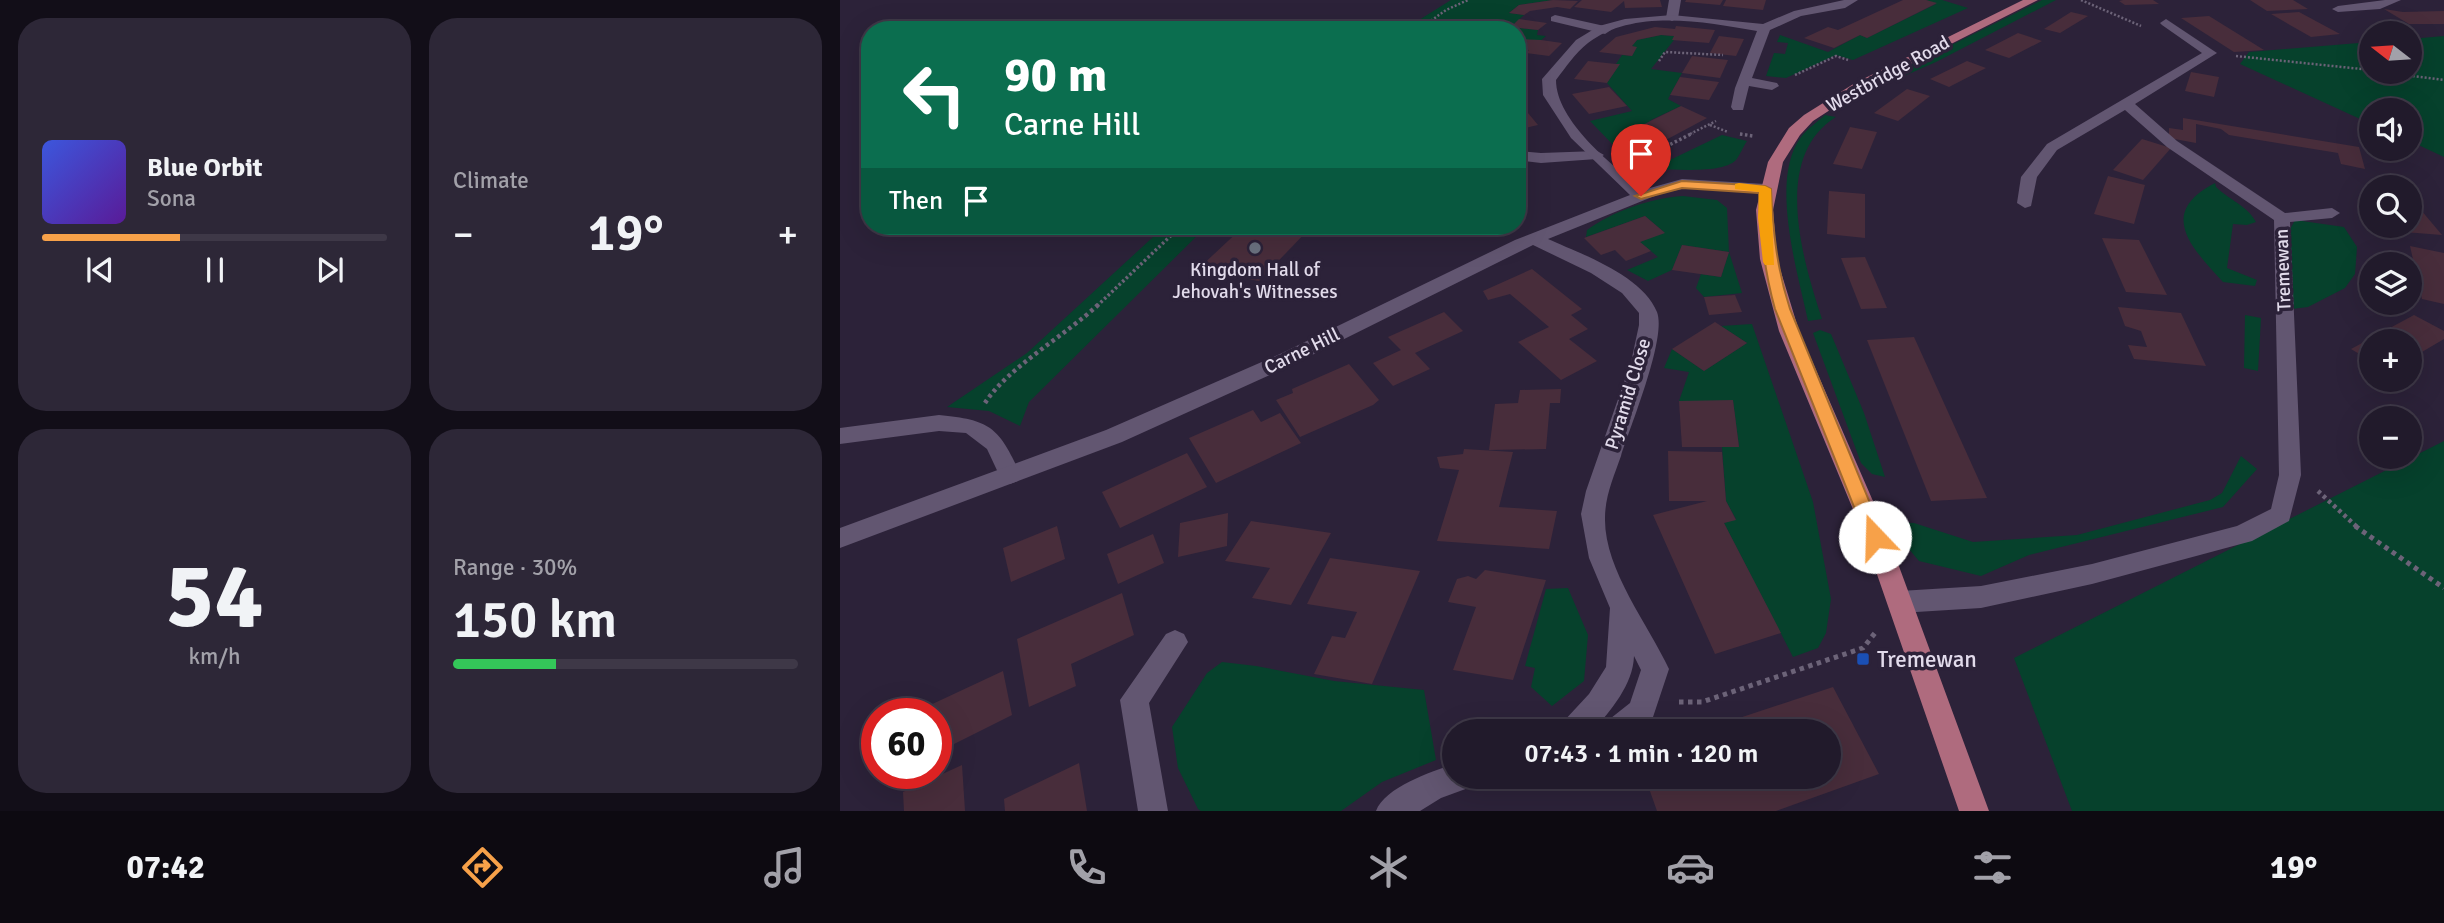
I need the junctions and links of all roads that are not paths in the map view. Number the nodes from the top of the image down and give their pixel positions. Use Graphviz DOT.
graph roads {
  1 [pos="1675,0"];
  2 [pos="1852,0"];
  3 [pos="2032,0"];
  4 [pos="2395,0"];
  5 [pos="2338,9"];
  6 [pos="1672,18"];
  7 [pos="1555,19"];
  8 [pos="2166,23"];
  9 [pos="1764,28"];
  10 [pos="1605,30"];
  11 [pos="1746,81"];
  12 [pos="1772,86"];
  13 [pos="2126,103"];
  14 [pos="1738,107"];
  15 [pos="1597,155"];
  16 [pos="1526,156"];
  17 [pos="1765,189"];
  18 [pos="1641,196"];
  19 [pos="2025,203"];
  20 [pos="2332,213"];
  21 [pos="2282,218"];
  22 [pos="1534,239"];
  23 [pos="840,436"];
  24 [pos="1010,475"];
  25 [pos="840,538"];
  26 [pos="1900,602"];
  27 [pos="1623,607"];
  28 [pos="1175,642"];
  29 [pos="1585,719"];
  30 [pos="1632,719"];
  31 [pos="1442,783"];
  32 [pos="1153,811"];
  33 [pos="1391,811"];
  34 [pos="1974,811"];
  1 -- 6 [label="street"];
  2 -- 9 [label="street"];
  3 -- 17 [label="main road, Westbridge Road"];
  4 -- 5 [label="street"];
  6 -- 9 [label="street"];
  6 -- 10 [label="street"];
  7 -- 10 [label="street"];
  8 -- 13 [label="street"];
  9 -- 11 [label="street"];
  10 -- 15 [label="street"];
  11 -- 12 [label="street"];
  11 -- 14 [label="street"];
  13 -- 19 [label="street"];
  13 -- 21 [label="street, Tremewan"];
  15 -- 16 [label="street"];
  15 -- 18 [label="street"];
  17 -- 18 [label="street, Carne Hill"];
  17 -- 26 [label="main road, Westbridge Road"];
  18 -- 22 [label="street, Carne Hill"];
  20 -- 21 [label="street, Tremewan"];
  21 -- 26 [label="street, Tremewan"];
  22 -- 24 [label="street, Carne Hill"];
  22 -- 27 [label="street, Pyramid Close"];
  23 -- 24 [label="street"];
  24 -- 25 [label="street, Carne Hill"];
  26 -- 34 [label="main road, Westbridge Road"];
  27 -- 29 [label="street, Pyramid Close"];
  27 -- 30 [label="street, Pyramid Close"];
  28 -- 32 [label="street"];
  31 -- 33 [label="street"];
}
